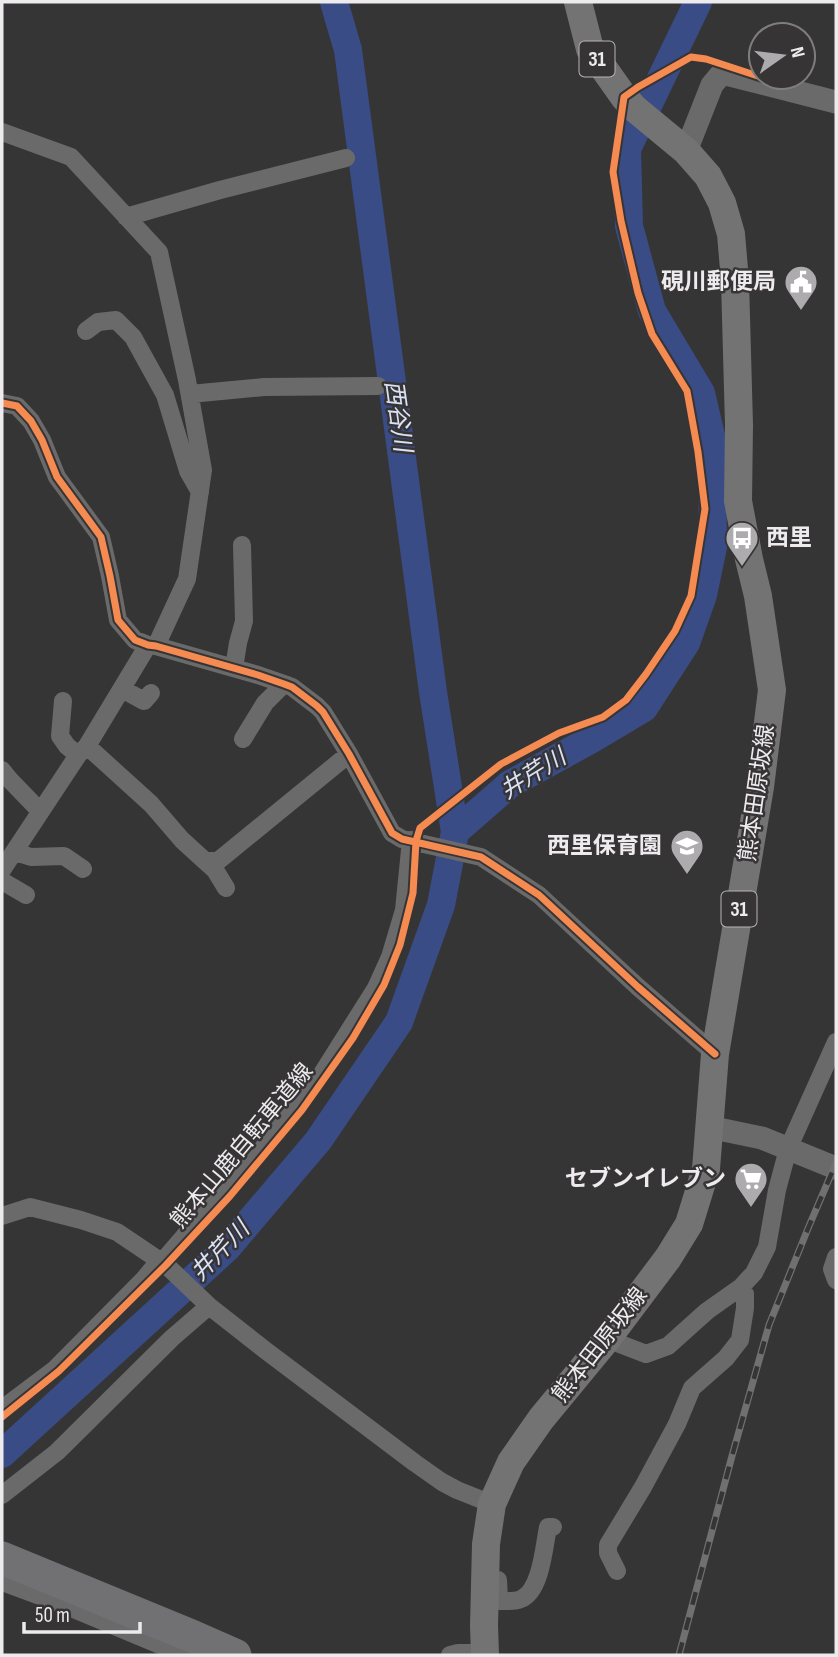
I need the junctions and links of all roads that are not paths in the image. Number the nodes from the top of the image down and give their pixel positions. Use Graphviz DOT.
graph roads {
  1 [pos="578,2"];
  2 [pos="836,102"];
  3 [pos="2,132"];
  4 [pos="686,151"];
  5 [pos="346,158"];
  6 [pos="126,217"];
  7 [pos="86,331"];
  8 [pos="378,386"];
  9 [pos="190,394"];
  10 [pos="2,403"];
  11 [pos="200,492"];
  12 [pos="242,545"];
  13 [pos="152,646"];
  14 [pos="234,668"];
  15 [pos="284,684"];
  16 [pos="121,689"];
  17 [pos="151,693"];
  18 [pos="64,701"];
  19 [pos="243,739"];
  20 [pos="82,751"];
  21 [pos="349,754"];
  22 [pos="2,770"];
  23 [pos="40,811"];
  24 [pos="420,843"];
  25 [pos="205,861"];
  26 [pos="5,866"];
  27 [pos="83,869"];
  28 [pos="226,888"];
  29 [pos="26,895"];
  30 [pos="836,1042"];
  31 [pos="715,1054"];
  32 [pos="709,1127"];
  33 [pos="788,1149"];
  34 [pos="836,1168"];
  35 [pos="2,1216"];
  36 [pos="836,1257"];
  37 [pos="163,1263"];
  38 [pos="836,1280"];
  39 [pos="741,1287"];
  40 [pos="209,1306"];
  41 [pos="607,1339"];
  42 [pos="2,1409"];
  43 [pos="538,1445"];
  44 [pos="2,1495"];
  45 [pos="492,1504"];
  46 [pos="553,1527"];
  47 [pos="2,1558"];
  48 [pos="617,1571"];
  49 [pos="2,1582"];
  50 [pos="499,1601"];
  51 [pos="184,1655"];
  52 [pos="235,1655"];
  53 [pos="450,1655"];
  54 [pos="489,1655"];
  1 -- 4 [label="main road, 熊本田原坂線 / 31"];
  2 -- 4 [label="street"];
  3 -- 6 [label="street"];
  4 -- 31 [label="main road, 熊本田原坂線 / 31"];
  5 -- 6 [label="street"];
  6 -- 9 [label="street"];
  7 -- 11 [label="street"];
  8 -- 9 [label="street"];
  9 -- 11 [label="street"];
  10 -- 13 [label="street"];
  11 -- 13 [label="street"];
  12 -- 14 [label="street"];
  13 -- 14 [label="street"];
  13 -- 16 [label="street"];
  14 -- 15 [label="street"];
  15 -- 19 [label="street"];
  15 -- 21 [label="street"];
  16 -- 17 [label="street"];
  16 -- 20 [label="street"];
  18 -- 20 [label="street"];
  20 -- 23 [label="street"];
  20 -- 25 [label="street"];
  21 -- 24 [label="street"];
  21 -- 25 [label="street"];
  22 -- 23 [label="street"];
  23 -- 26 [label="street"];
  24 -- 31 [label="street"];
  24 -- 37 [label="street"];
  25 -- 28 [label="street"];
  26 -- 27 [label="street"];
  26 -- 29 [label="street"];
  30 -- 33 [label="street"];
  31 -- 32 [label="main road, 熊本田原坂線 / 31"];
  32 -- 33 [label="street"];
  32 -- 41 [label="main road, 熊本田原坂線 / 31"];
  33 -- 34 [label="street"];
  33 -- 39 [label="street"];
  35 -- 37 [label="street"];
  36 -- 38 [label="street"];
  37 -- 40 [label="street"];
  37 -- 42 [label="street"];
  39 -- 41 [label="street"];
  39 -- 48 [label="street"];
  40 -- 44 [label="street"];
  40 -- 45 [label="street"];
  41 -- 45 [label="main road, 熊本田原坂線 / 31"];
  43 -- 50 [label="street"];
  45 -- 54 [label="main road, 熊本田原坂線 / 31"];
  46 -- 50 [label="street"];
  47 -- 52 [label="highway"];
  49 -- 51 [label="street"];
  50 -- 54 [label="street"];
  53 -- 54 [label="street"];
}
